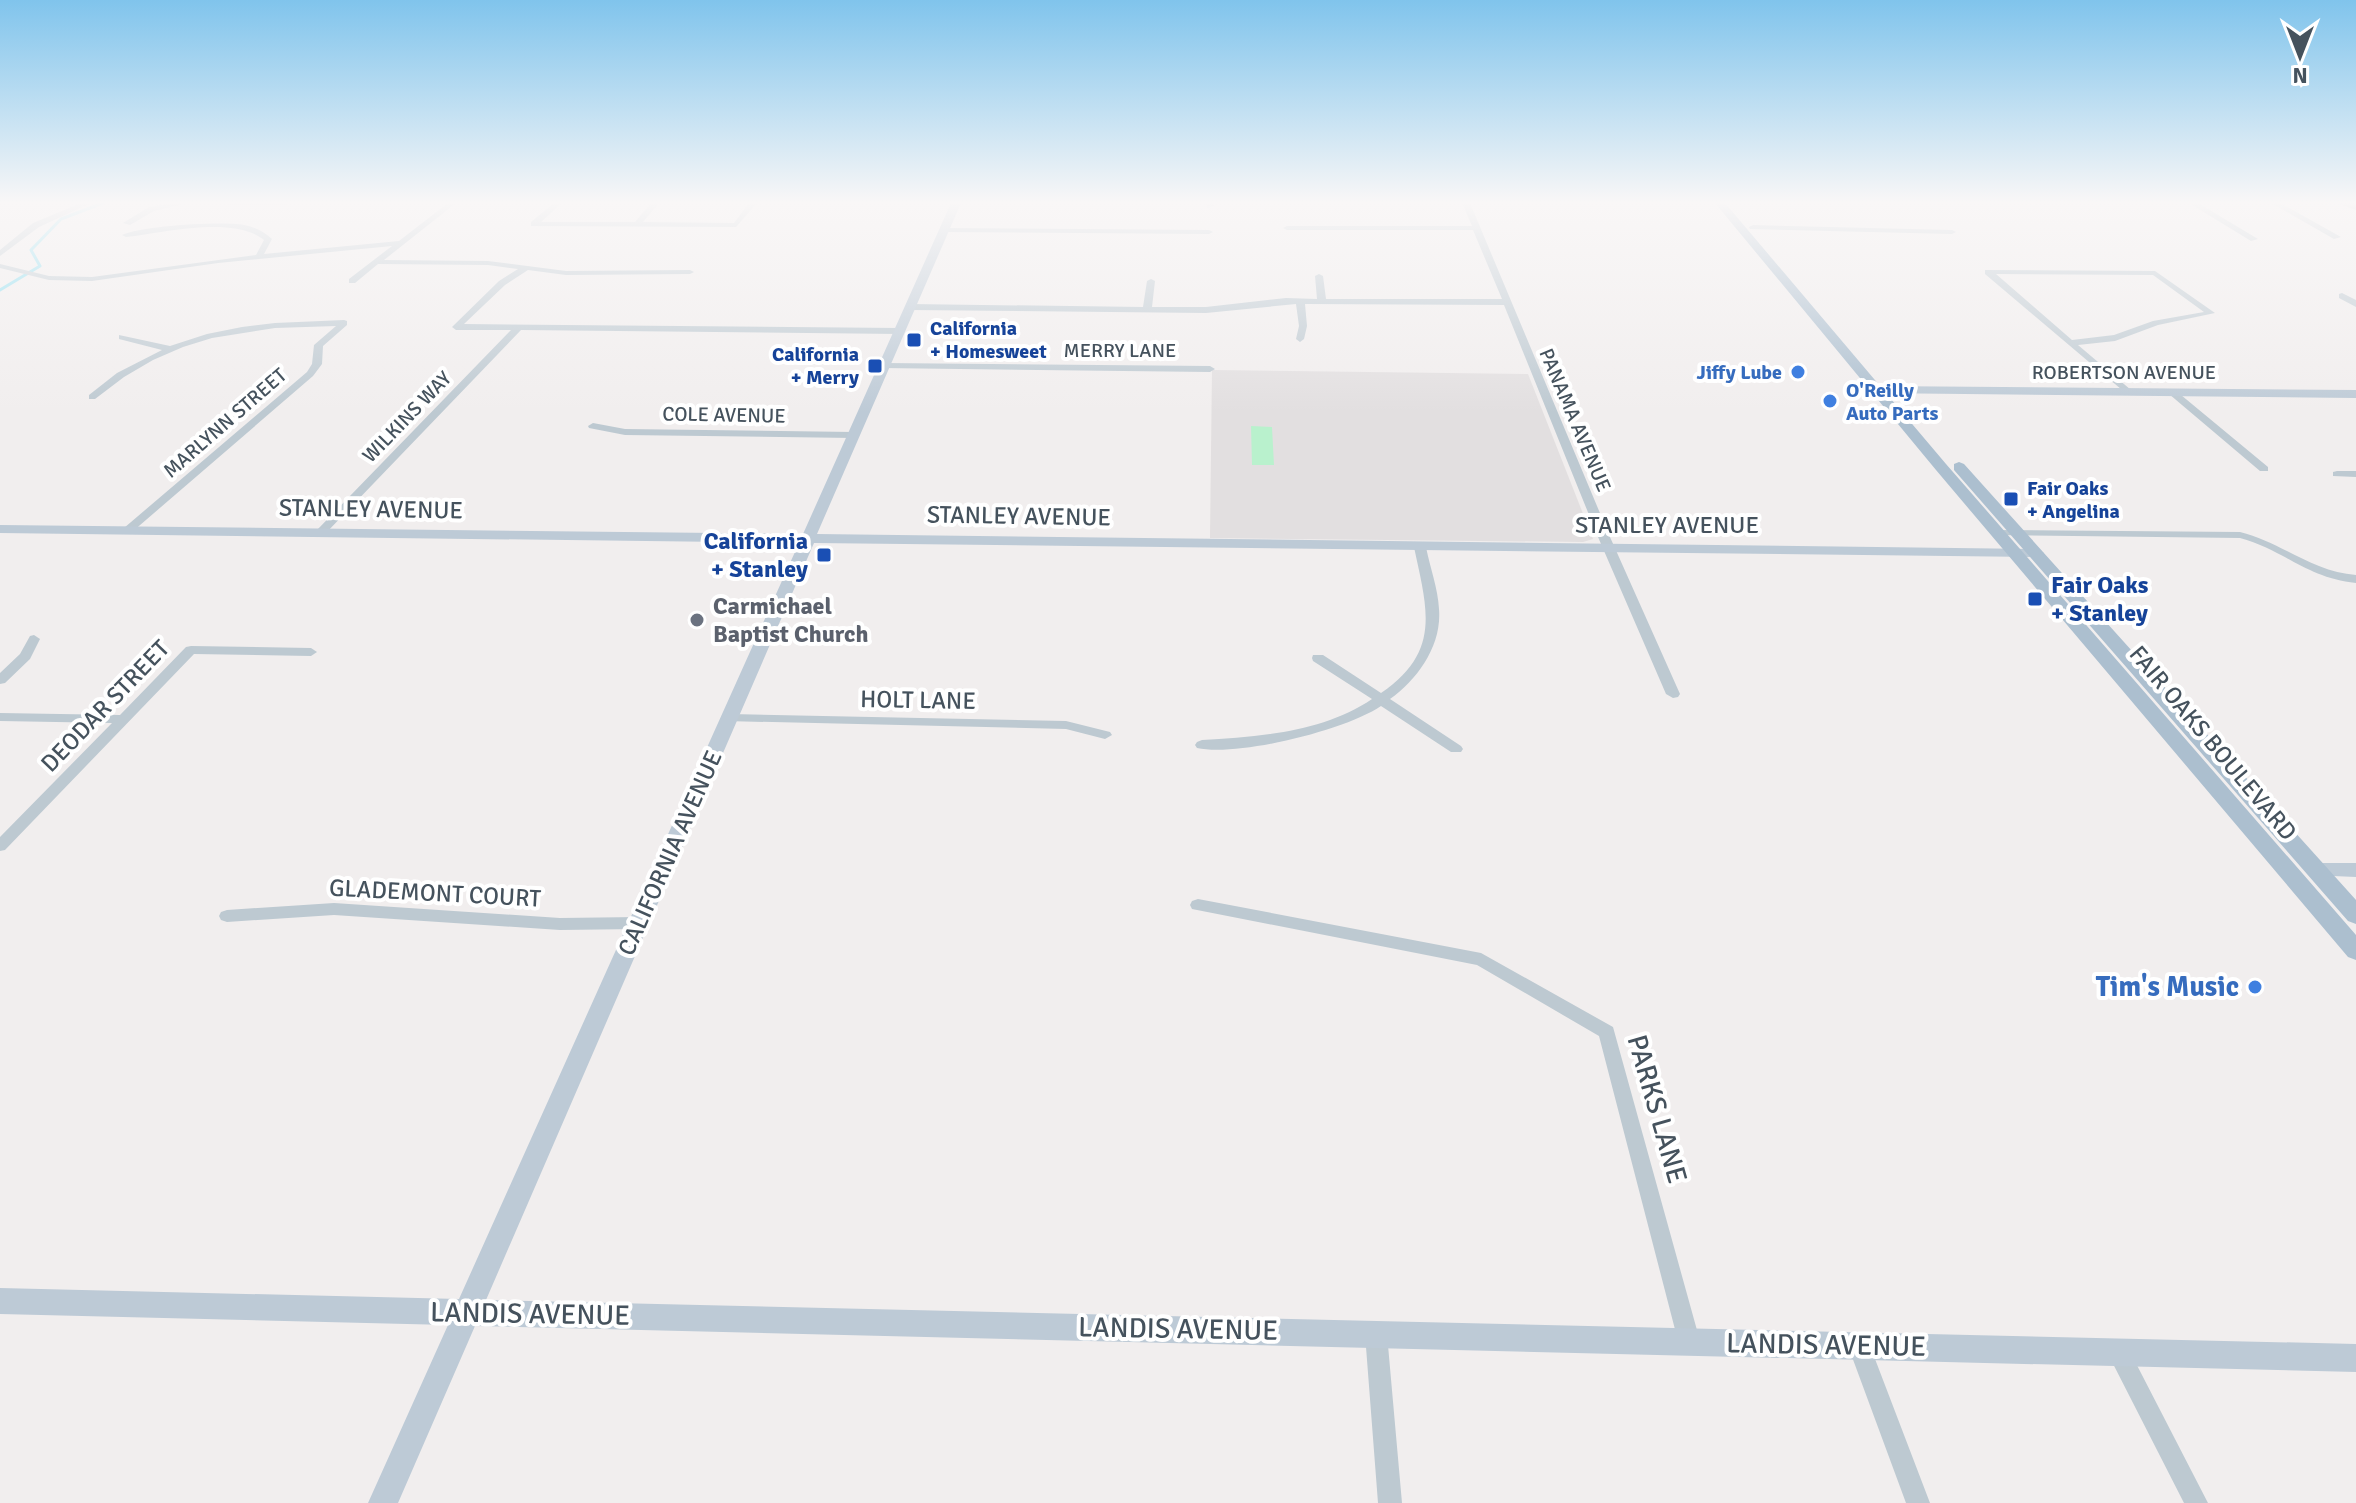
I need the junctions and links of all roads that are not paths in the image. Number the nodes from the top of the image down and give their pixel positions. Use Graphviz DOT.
graph roads {
  1 [pos="29,273"];
  2 [pos="136,273"];
  3 [pos="362,273"];
  4 [pos="518,273"];
  5 [pos="575,273"];
  6 [pos="629,273"];
  7 [pos="925,273"];
  8 [pos="1495,273"];
  9 [pos="1781,273"];
  10 [pos="1791,273"];
  11 [pos="1989,273"];
  12 [pos="2155,273"];
  13 [pos="1319,276"];
  14 [pos="352,281"];
  15 [pos="1151,281"];
  16 [pos="2342,296"];
  17 [pos="1300,301"];
  18 [pos="1322,301"];
  19 [pos="1507,302"];
  20 [pos="2356,304"];
  21 [pos="910,307"];
  22 [pos="1147,309"];
  23 [pos="519,327"];
  24 [pos="900,331"];
  25 [pos="122,337"];
  26 [pos="1300,339"];
  27 [pos="2070,343"];
  28 [pos="171,349"];
  29 [pos="885,366"];
  30 [pos="1210,369"];
  31 [pos="1884,390"];
  32 [pos="2128,392"];
  33 [pos="2172,392"];
  34 [pos="2356,394"];
  35 [pos="92,397"];
  36 [pos="593,426"];
  37 [pos="854,435"];
  38 [pos="2264,469"];
  39 [pos="2337,474"];
  40 [pos="2356,474"];
  41 [pos="0,529"];
  42 [pos="128,530"];
  43 [pos="321,532"];
  44 [pos="810,537"];
  45 [pos="2017,543"];
  46 [pos="1420,547"];
  47 [pos="1610,549"];
  48 [pos="2356,579"];
  49 [pos="34,639"];
  50 [pos="311,652"];
  51 [pos="1318,658"];
  52 [pos="0,680"];
  53 [pos="1673,694"];
  54 [pos="1380,699"];
  55 [pos="0,717"];
  56 [pos="730,718"];
  57 [pos="123,719"];
  58 [pos="1105,735"];
  59 [pos="2175,737"];
  60 [pos="1202,745"];
  61 [pos="1456,749"];
  62 [pos="0,846"];
  63 [pos="2356,870"];
  64 [pos="2322,875"];
  65 [pos="2356,881"];
  66 [pos="1198,905"];
  67 [pos="2356,915"];
  68 [pos="227,916"];
  69 [pos="639,923"];
  70 [pos="2356,951"];
  71 [pos="0,1301"];
  72 [pos="467,1313"];
  73 [pos="1376,1334"];
  74 [pos="1689,1341"];
  75 [pos="1859,1346"];
  76 [pos="2118,1352"];
  77 [pos="2356,1358"];
  78 [pos="383,1503"];
  79 [pos="1390,1503"];
  80 [pos="1918,1503"];
  81 [pos="2196,1503"];
  1 -- 2 [label="street"];
  3 -- 14 [label="street"];
  4 -- 23 [label="street"];
  5 -- 6 [label="street"];
  7 -- 21 [label="street, CALIFORNIA AVENUE"];
  8 -- 19 [label="street, PANAMA AVENUE"];
  9 -- 31 [label="main road, FAIR OAKS BOULEVARD"];
  10 -- 31 [label="main road, FAIR OAKS BOULEVARD"];
  11 -- 27 [label="street"];
  12 -- 27 [label="street"];
  13 -- 18 [label="street"];
  15 -- 22 [label="street"];
  16 -- 20 [label="street"];
  17 -- 18 [label="street"];
  17 -- 22 [label="street"];
  17 -- 26 [label="street"];
  18 -- 19 [label="street"];
  19 -- 47 [label="street, PANAMA AVENUE"];
  21 -- 22 [label="street"];
  21 -- 24 [label="street, CALIFORNIA AVENUE"];
  23 -- 24 [label="street"];
  23 -- 43 [label="street, WILKINS WAY"];
  24 -- 29 [label="street, CALIFORNIA AVENUE"];
  25 -- 28 [label="street"];
  27 -- 32 [label="street"];
  28 -- 35 [label="street, MARLYNN STREET"];
  28 -- 42 [label="street, MARLYNN STREET"];
  29 -- 30 [label="street, MERRY LANE"];
  29 -- 37 [label="street, CALIFORNIA AVENUE"];
  31 -- 32 [label="street, ROBERTSON AVENUE"];
  31 -- 45 [label="main road, FAIR OAKS BOULEVARD"];
  31 -- 45 [label="main road, FAIR OAKS BOULEVARD"];
  32 -- 33 [label="street, ROBERTSON AVENUE"];
  33 -- 34 [label="street, ROBERTSON AVENUE"];
  33 -- 38 [label="street"];
  36 -- 37 [label="street, COLE AVENUE"];
  37 -- 44 [label="street, CALIFORNIA AVENUE"];
  39 -- 40 [label="street"];
  41 -- 42 [label="street, STANLEY AVENUE"];
  42 -- 43 [label="street, STANLEY AVENUE"];
  43 -- 44 [label="street, STANLEY AVENUE"];
  44 -- 46 [label="street, STANLEY AVENUE"];
  44 -- 56 [label="street, CALIFORNIA AVENUE"];
  45 -- 47 [label="street, STANLEY AVENUE"];
  45 -- 48 [label="street"];
  45 -- 59 [label="main road, FAIR OAKS BOULEVARD"];
  45 -- 64 [label="main road, FAIR OAKS BOULEVARD"];
  46 -- 47 [label="street, STANLEY AVENUE"];
  46 -- 54 [label="street"];
  47 -- 53 [label="street, PANAMA AVENUE"];
  49 -- 52 [label="street"];
  50 -- 57 [label="street, DEODAR STREET"];
  51 -- 54 [label="street"];
  54 -- 60 [label="street"];
  54 -- 61 [label="street"];
  55 -- 57 [label="street"];
  56 -- 58 [label="street, HOLT LANE"];
  56 -- 69 [label="street, CALIFORNIA AVENUE"];
  57 -- 62 [label="street, DEODAR STREET"];
  59 -- 64 [label="main road"];
  59 -- 70 [label="main road, FAIR OAKS BOULEVARD"];
  63 -- 64 [label="street"];
  64 -- 65 [label="street"];
  64 -- 67 [label="main road, FAIR OAKS BOULEVARD"];
  66 -- 74 [label="street, PARKS LANE"];
  68 -- 69 [label="street, GLADEMONT COURT"];
  69 -- 72 [label="street, CALIFORNIA AVENUE"];
  71 -- 72 [label="street, LANDIS AVENUE"];
  72 -- 73 [label="street, LANDIS AVENUE"];
  72 -- 78 [label="street, CALIFORNIA AVENUE"];
  73 -- 74 [label="street, LANDIS AVENUE"];
  73 -- 79 [label="street"];
  74 -- 75 [label="street, LANDIS AVENUE"];
  75 -- 76 [label="street, LANDIS AVENUE"];
  75 -- 80 [label="street"];
  76 -- 77 [label="street, LANDIS AVENUE"];
  76 -- 81 [label="street"];
}
